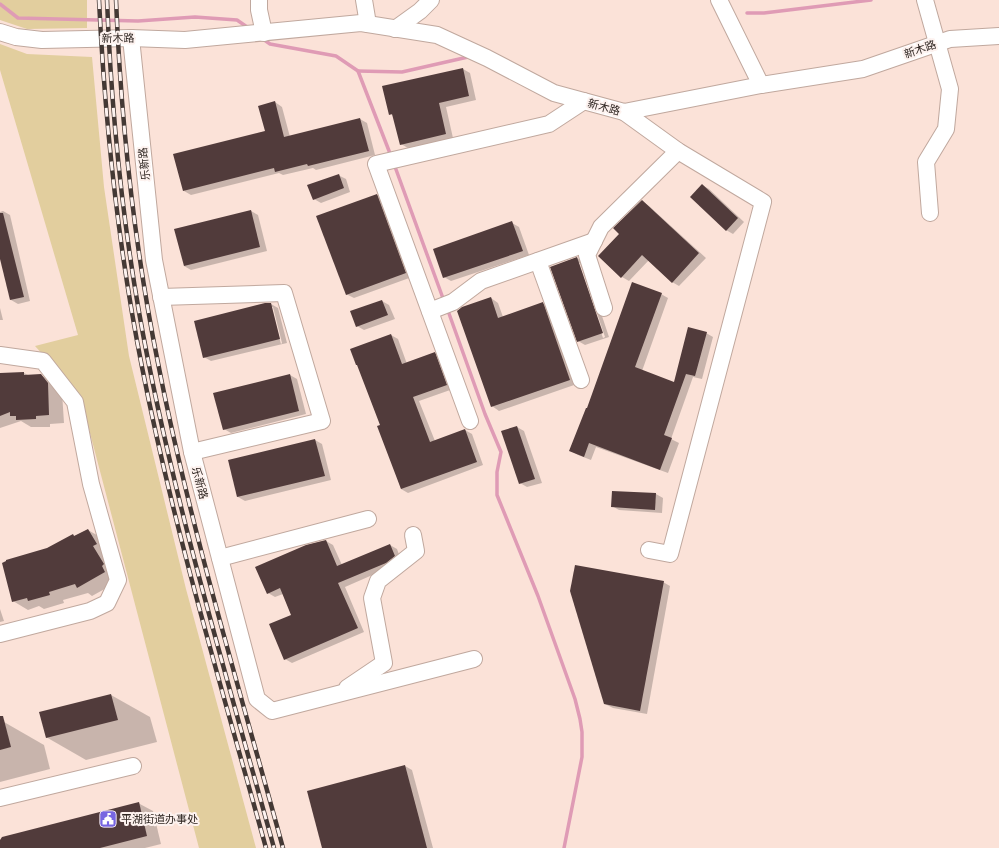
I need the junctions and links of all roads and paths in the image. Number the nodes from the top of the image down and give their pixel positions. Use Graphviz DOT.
graph roads {
  1 [pos="259,0"];
  2 [pos="364,0"];
  3 [pos="431,0"];
  4 [pos="719,0"];
  5 [pos="925,0"];
  6 [pos="368,24"];
  7 [pos="395,28"];
  8 [pos="0,32"];
  9 [pos="264,33"];
  10 [pos="999,36"];
  11 [pos="131,38"];
  12 [pos="937,44"];
  13 [pos="761,85"];
  14 [pos="584,101"];
  15 [pos="624,112"];
  16 [pos="678,151"];
  17 [pos="930,213"];
  18 [pos="594,241"];
  19 [pos="538,261"];
  20 [pos="161,298"];
  21 [pos="604,308"];
  22 [pos="430,311"];
  23 [pos="0,355"];
  24 [pos="581,380"];
  25 [pos="470,421"];
  26 [pos="192,452"];
  27 [pos="368,519"];
  28 [pos="413,535"];
  29 [pos="649,550"];
  30 [pos="220,558"];
  31 [pos="0,634"];
  32 [pos="474,660"];
  33 [pos="338,694"];
  34 [pos="133,766"];
  35 [pos="0,798"];
  1 -- 9 [label="street"];
  2 -- 6 [label="street"];
  3 -- 7 [label="street"];
  4 -- 13 [label="street"];
  5 -- 12 [label="street"];
  6 -- 7 [label="street, 新木路"];
  6 -- 9 [label="street, 新木路"];
  7 -- 14 [label="street, 新木路"];
  8 -- 11 [label="street, 新木路"];
  9 -- 11 [label="street, 新木路"];
  10 -- 12 [label="street, 新木路"];
  11 -- 20 [label="street, 乐新路"];
  12 -- 13 [label="street, 新木路"];
  12 -- 17 [label="street"];
  13 -- 15 [label="street, 新木路"];
  14 -- 15 [label="street, 新木路"];
  14 -- 22 [label="street"];
  15 -- 16 [label="street"];
  16 -- 18 [label="street"];
  16 -- 29 [label="street"];
  18 -- 19 [label="street"];
  18 -- 21 [label="street"];
  19 -- 22 [label="street"];
  19 -- 24 [label="street"];
  20 -- 26 [label="street, 乐新路"];
  20 -- 26 [label="street"];
  22 -- 25 [label="street"];
  23 -- 31 [label="street"];
  26 -- 30 [label="street, 乐新路"];
  27 -- 30 [label="street"];
  28 -- 33 [label="street"];
  30 -- 33 [label="street, 乐新路"];
  32 -- 33 [label="street, 乐新路"];
  34 -- 35 [label="street"];
}
